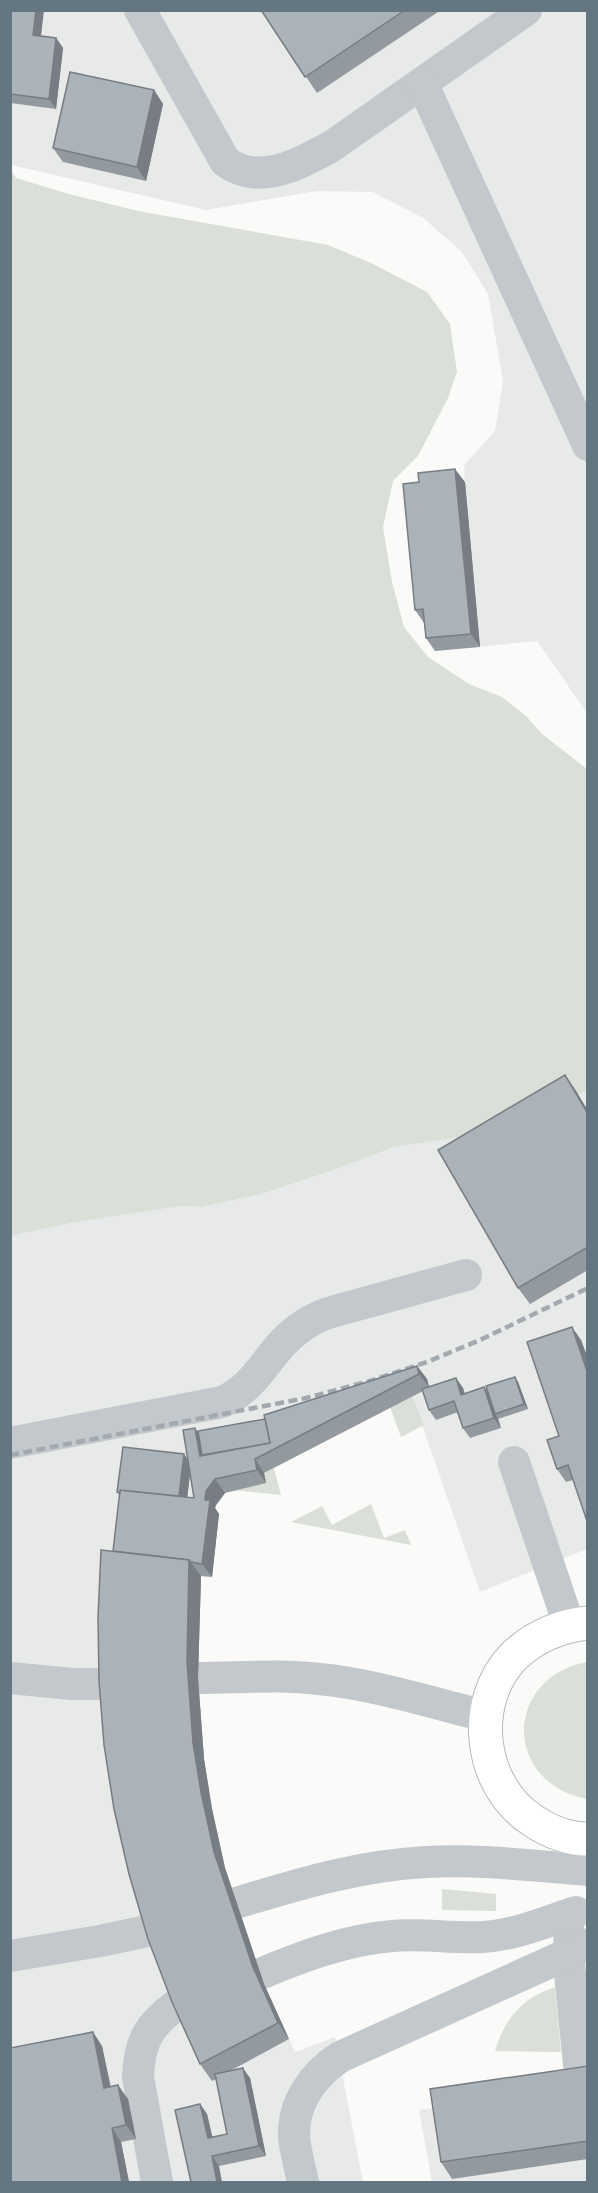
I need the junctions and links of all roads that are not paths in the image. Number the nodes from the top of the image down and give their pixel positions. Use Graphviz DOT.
graph roads {
  1 [pos="140,10"];
  2 [pos="526,10"];
  3 [pos="422,83"];
  4 [pos="588,445"];
  5 [pos="466,1275"];
  6 [pos="10,1443"];
  7 [pos="514,1462"];
  8 [pos="578,1624"];
  9 [pos="10,1678"];
  10 [pos="198,1678"];
  11 [pos="110,1684"];
  12 [pos="486,1716"];
  13 [pos="579,1840"];
  14 [pos="588,1870"];
  15 [pos="582,1901"];
  16 [pos="236,1903"];
  17 [pos="152,1930"];
  18 [pos="578,1949"];
  19 [pos="10,1956"];
  20 [pos="260,1974"];
  21 [pos="178,2004"];
  22 [pos="581,2085"];
  23 [pos="157,2182"];
  24 [pos="303,2182"];
  1 -- 3 [label="lane"];
  2 -- 3 [label="lane"];
  3 -- 4 [label="lane"];
  5 -- 6 [label="lane"];
  7 -- 8 [label="lane"];
  8 -- 12 [label="main road"];
  9 -- 11 [label="lane"];
  10 -- 12 [label="lane"];
  12 -- 13 [label="main road"];
  14 -- 16 [label="lane"];
  15 -- 18 [label="lane"];
  15 -- 20 [label="lane"];
  17 -- 19 [label="lane"];
  18 -- 22 [label="lane"];
  18 -- 24 [label="lane"];
  21 -- 23 [label="lane"];
}
